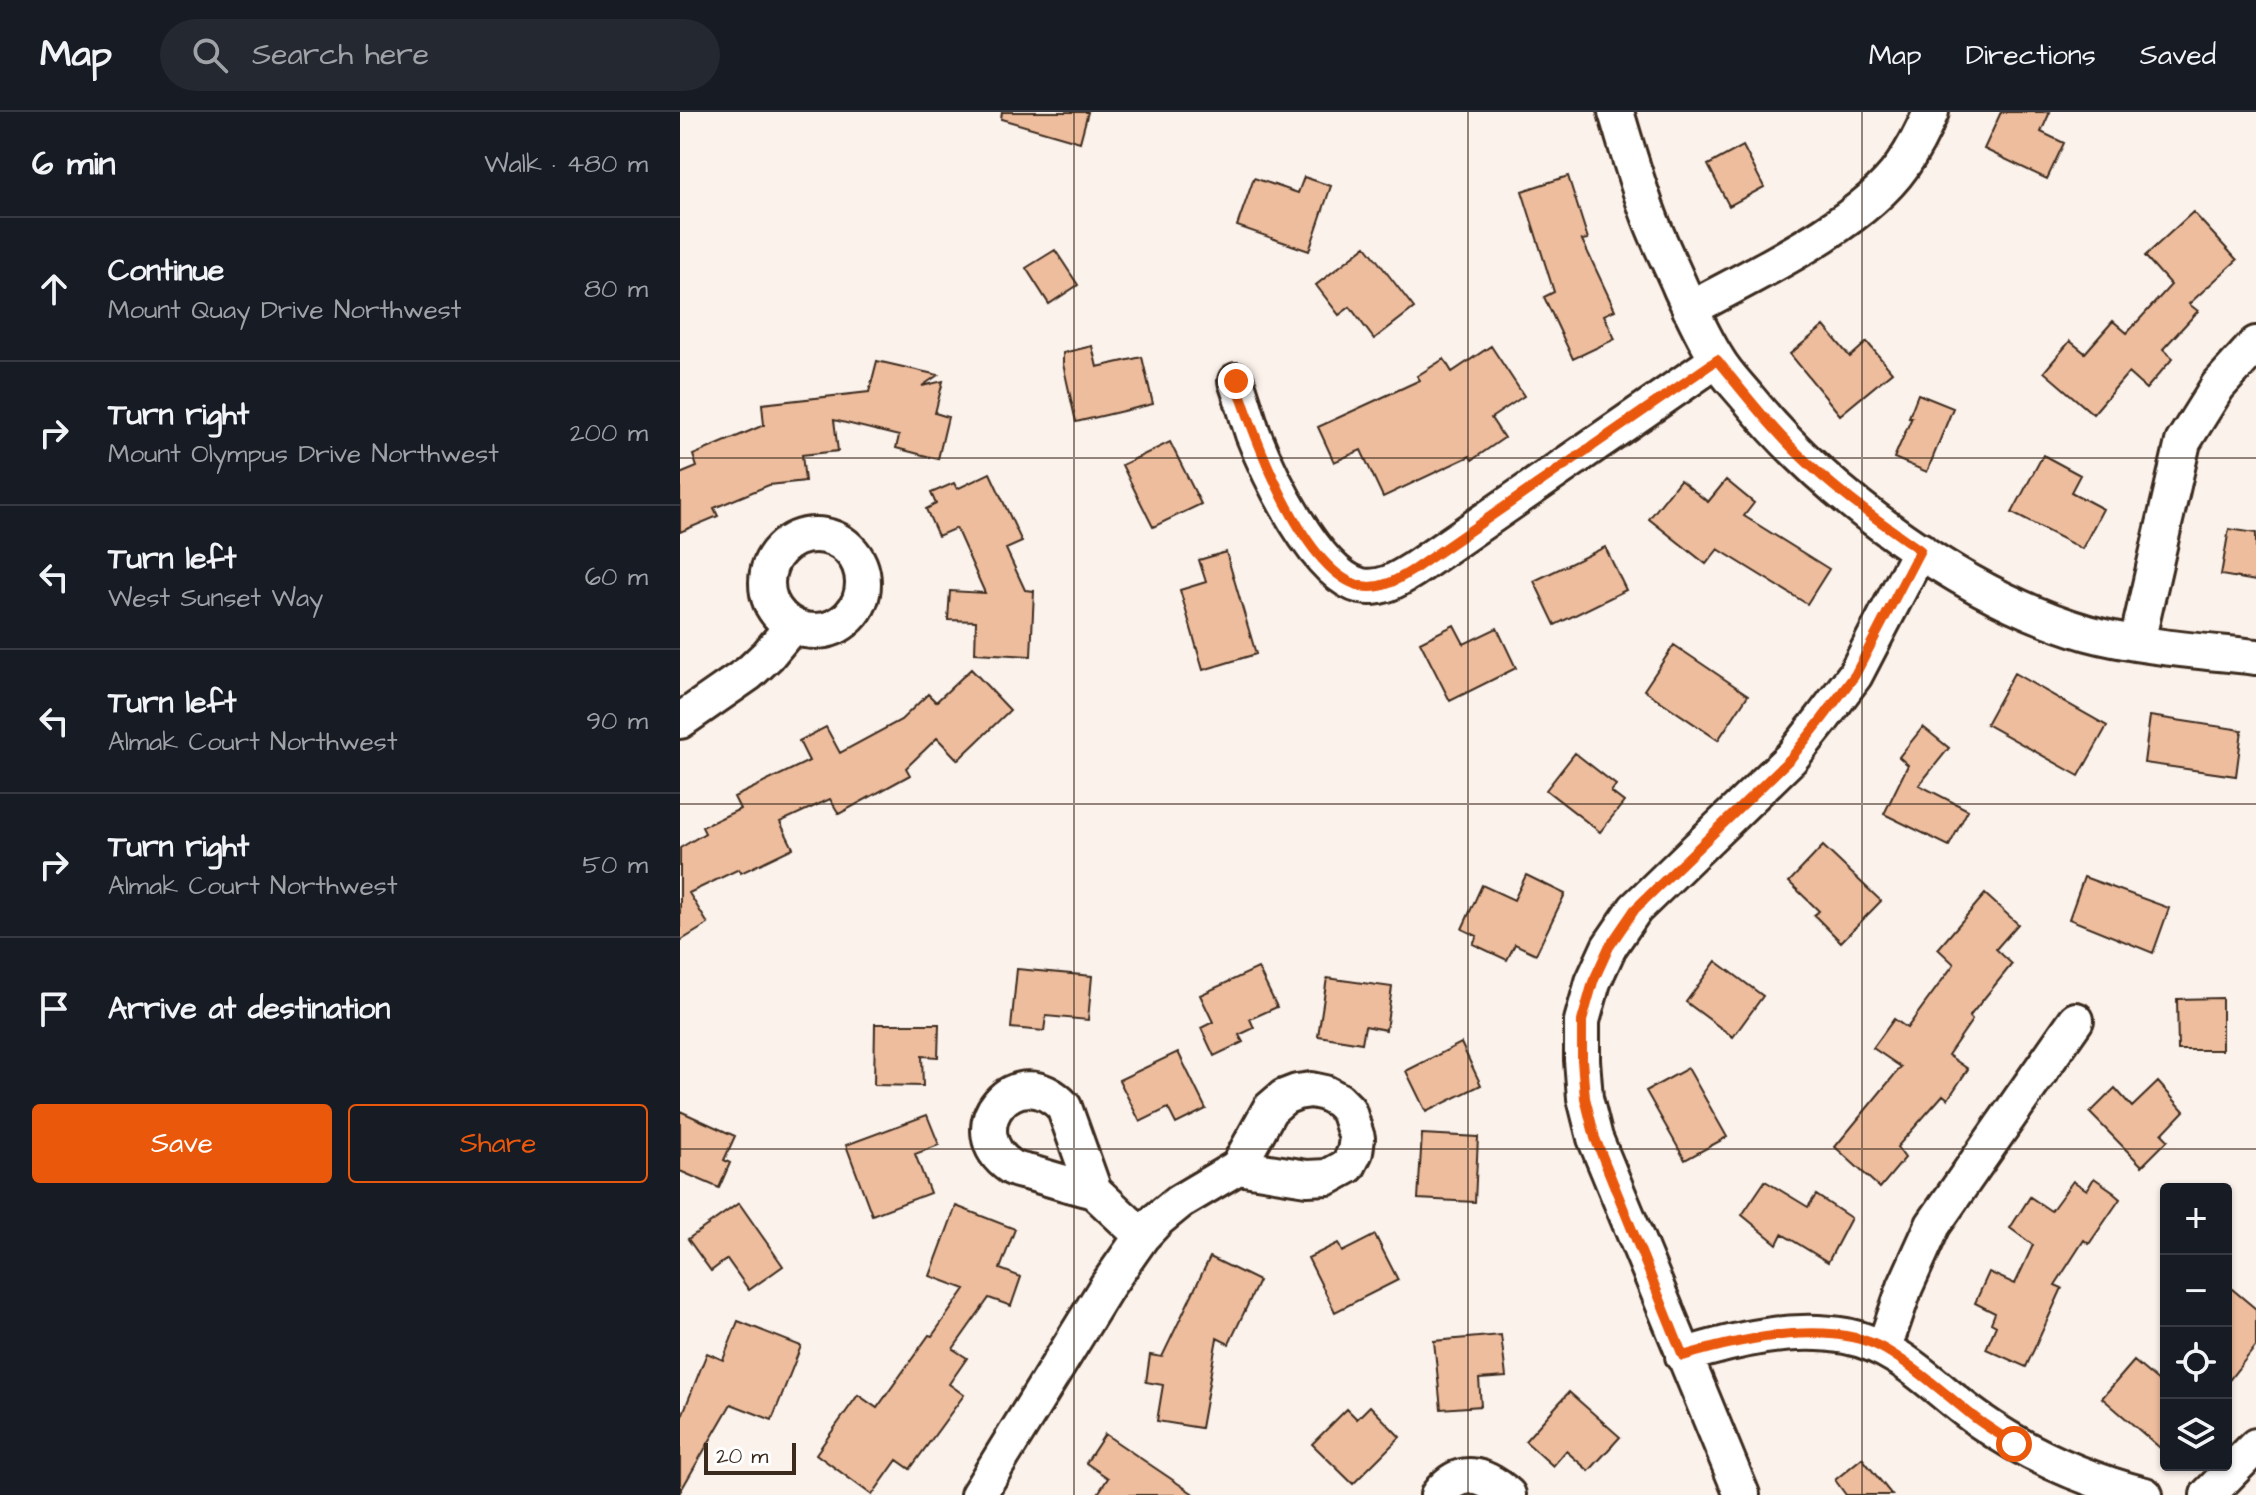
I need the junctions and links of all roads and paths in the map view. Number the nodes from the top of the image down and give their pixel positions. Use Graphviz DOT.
graph roads {
  1 [pos="1616,112"];
  2 [pos="1931,112"];
  3 [pos="1690,309"];
  4 [pos="2256,344"];
  5 [pos="1717,360"];
  6 [pos="1236,381"];
  7 [pos="1920,550"];
  8 [pos="792,626"];
  9 [pos="2137,642"];
  10 [pos="2256,657"];
  11 [pos="680,721"];
  12 [pos="2076,1020"];
  13 [pos="1238,1167"];
  14 [pos="1094,1191"];
  15 [pos="1142,1236"];
  16 [pos="1884,1348"];
  17 [pos="1683,1356"];
  18 [pos="2256,1446"];
  19 [pos="978,1495"];
  20 [pos="1438,1495"];
  21 [pos="1508,1495"];
  22 [pos="1742,1495"];
  23 [pos="2145,1495"];
  24 [pos="2208,1495"];
  1 -- 3 [label="street"];
  2 -- 3 [label="street"];
  3 -- 5 [label="street"];
  4 -- 9 [label="street"];
  5 -- 6 [label="street"];
  5 -- 7 [label="street"];
  7 -- 9 [label="street"];
  7 -- 17 [label="street"];
  8 -- 11 [label="street"];
  9 -- 10 [label="street"];
  12 -- 16 [label="street"];
  13 -- 15 [label="street"];
  14 -- 15 [label="street"];
  15 -- 19 [label="street"];
  16 -- 17 [label="street"];
  16 -- 23 [label="street"];
  17 -- 22 [label="street"];
  18 -- 24 [label="street"];
  20 -- 21 [label="street"];
}
